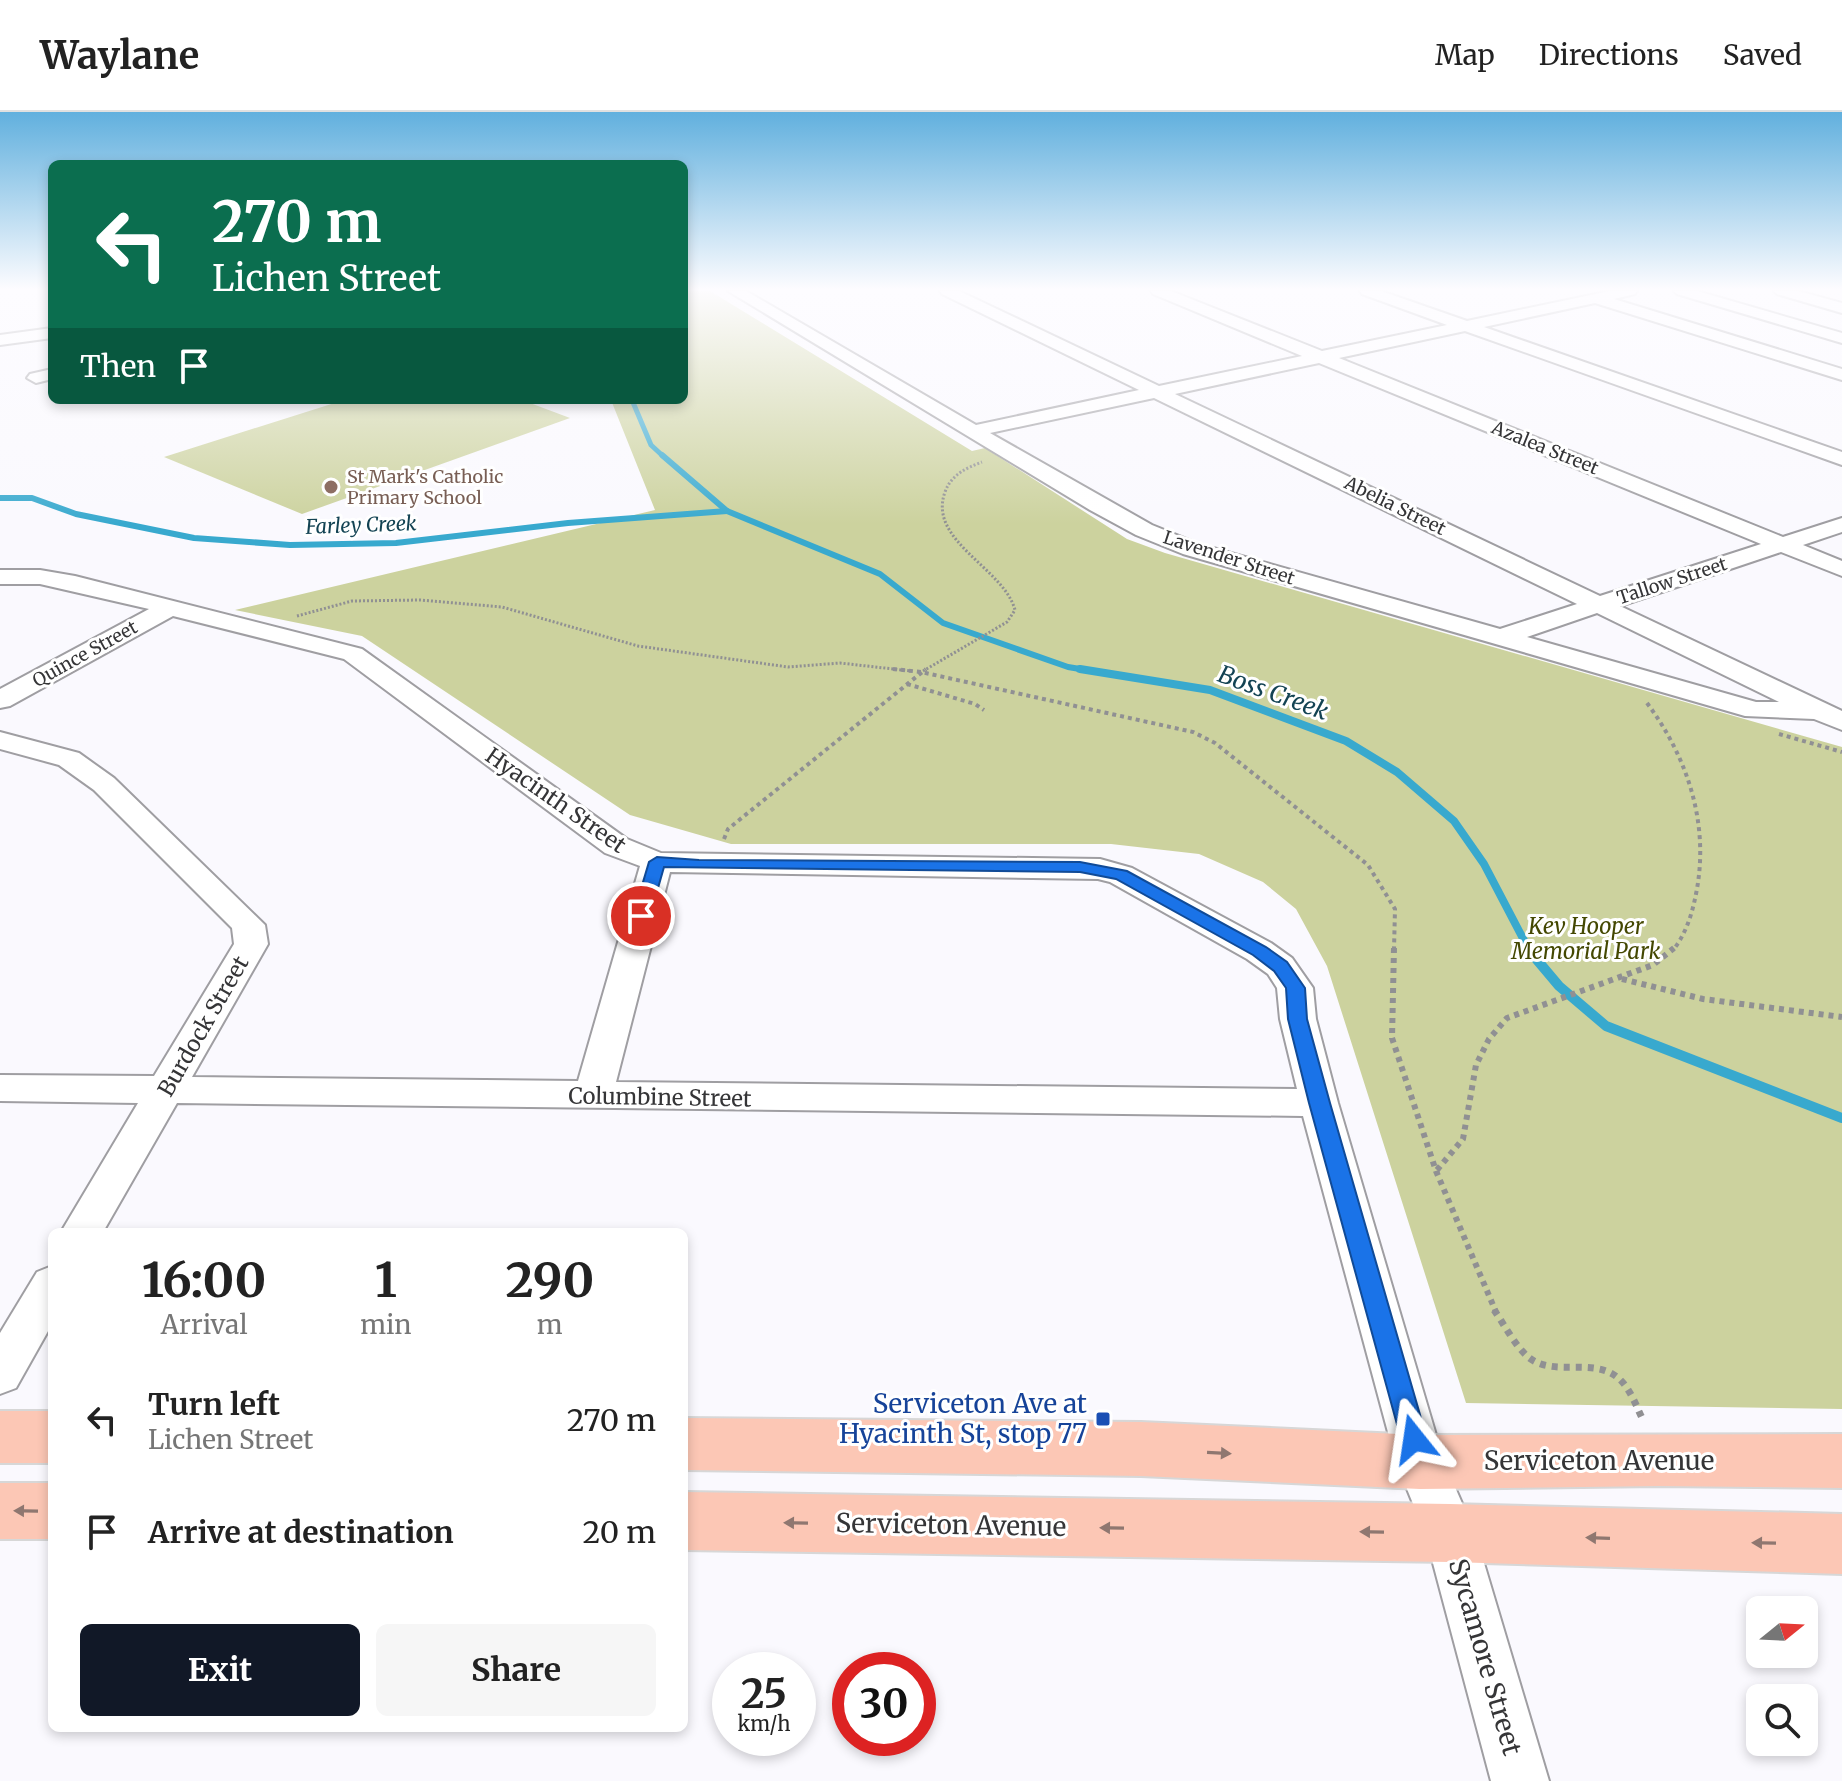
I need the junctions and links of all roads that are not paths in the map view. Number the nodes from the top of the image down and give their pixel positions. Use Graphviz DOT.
graph roads {
  1 [pos="868,369"];
  2 [pos="1111,369"];
  3 [pos="1263,369"];
  4 [pos="1349,369"];
  5 [pos="1587,369"];
  6 [pos="1822,369"];
  7 [pos="1842,375"];
  8 [pos="1157,391"];
  9 [pos="973,431"];
  10 [pos="1842,459"];
  11 [pos="1842,525"];
  12 [pos="1782,545"];
  13 [pos="1842,569"];
  14 [pos="0,577"];
  15 [pos="1600,605"];
  16 [pos="169,608"];
  17 [pos="1501,637"];
  18 [pos="1774,689"];
  19 [pos="0,700"];
  20 [pos="1722,701"];
  21 [pos="1830,716"];
  22 [pos="0,740"];
  23 [pos="657,862"];
  24 [pos="0,1088"];
  25 [pos="166,1088"];
  26 [pos="593,1097"];
  27 [pos="1319,1103"];
  28 [pos="84,1228"];
  29 [pos="48,1291"];
  30 [pos="0,1374"];
  31 [pos="0,1437"];
  32 [pos="48,1437"];
  33 [pos="688,1444"];
  34 [pos="1842,1461"];
  35 [pos="1420,1462"];
  36 [pos="0,1511"];
  37 [pos="48,1511"];
  38 [pos="688,1521"];
  39 [pos="1450,1533"];
  40 [pos="1842,1544"];
  41 [pos="1520,1781"];
  1 -- 9 [label="street, Lavender Street"];
  2 -- 8 [label="street, Abelia Street"];
  3 -- 8 [label="street"];
  4 -- 12 [label="street, Azalea Street"];
  5 -- 10 [label="street"];
  6 -- 7 [label="street"];
  8 -- 9 [label="street"];
  8 -- 15 [label="street, Abelia Street"];
  9 -- 17 [label="street, Lavender Street"];
  11 -- 12 [label="street, Tallow Street"];
  12 -- 13 [label="street, Azalea Street"];
  12 -- 15 [label="street, Tallow Street"];
  14 -- 16 [label="street, Hyacinth Street"];
  15 -- 17 [label="street, Tallow Street"];
  15 -- 18 [label="street, Abelia Street"];
  16 -- 19 [label="street, Quince Street"];
  16 -- 23 [label="street, Hyacinth Street"];
  17 -- 20 [label="street, Lavender Street"];
  18 -- 20 [label="street, Lavender Street"];
  18 -- 21 [label="street, Abelia Street"];
  20 -- 21 [label="street, Lavender Street"];
  22 -- 25 [label="street, Burdock Street"];
  23 -- 26 [label="street"];
  23 -- 27 [label="street, Hyacinth Street"];
  24 -- 25 [label="street, Columbine Street"];
  25 -- 26 [label="street, Columbine Street"];
  25 -- 28 [label="street, Burdock Street"];
  26 -- 27 [label="street, Columbine Street"];
  27 -- 35 [label="street, Hyacinth Street"];
  29 -- 30 [label="street"];
  31 -- 32 [label="main road"];
  33 -- 35 [label="main road, Serviceton Avenue, one-way"];
  34 -- 35 [label="main road, Serviceton Avenue"];
  35 -- 39 [label="street, Sycamore Street"];
  37 -- 36 [label="main road, one-way"];
  39 -- 38 [label="main road, Serviceton Avenue, one-way"];
  40 -- 39 [label="main road, Serviceton Avenue, one-way"];
  39 -- 41 [label="street, Sycamore Street"];
}
